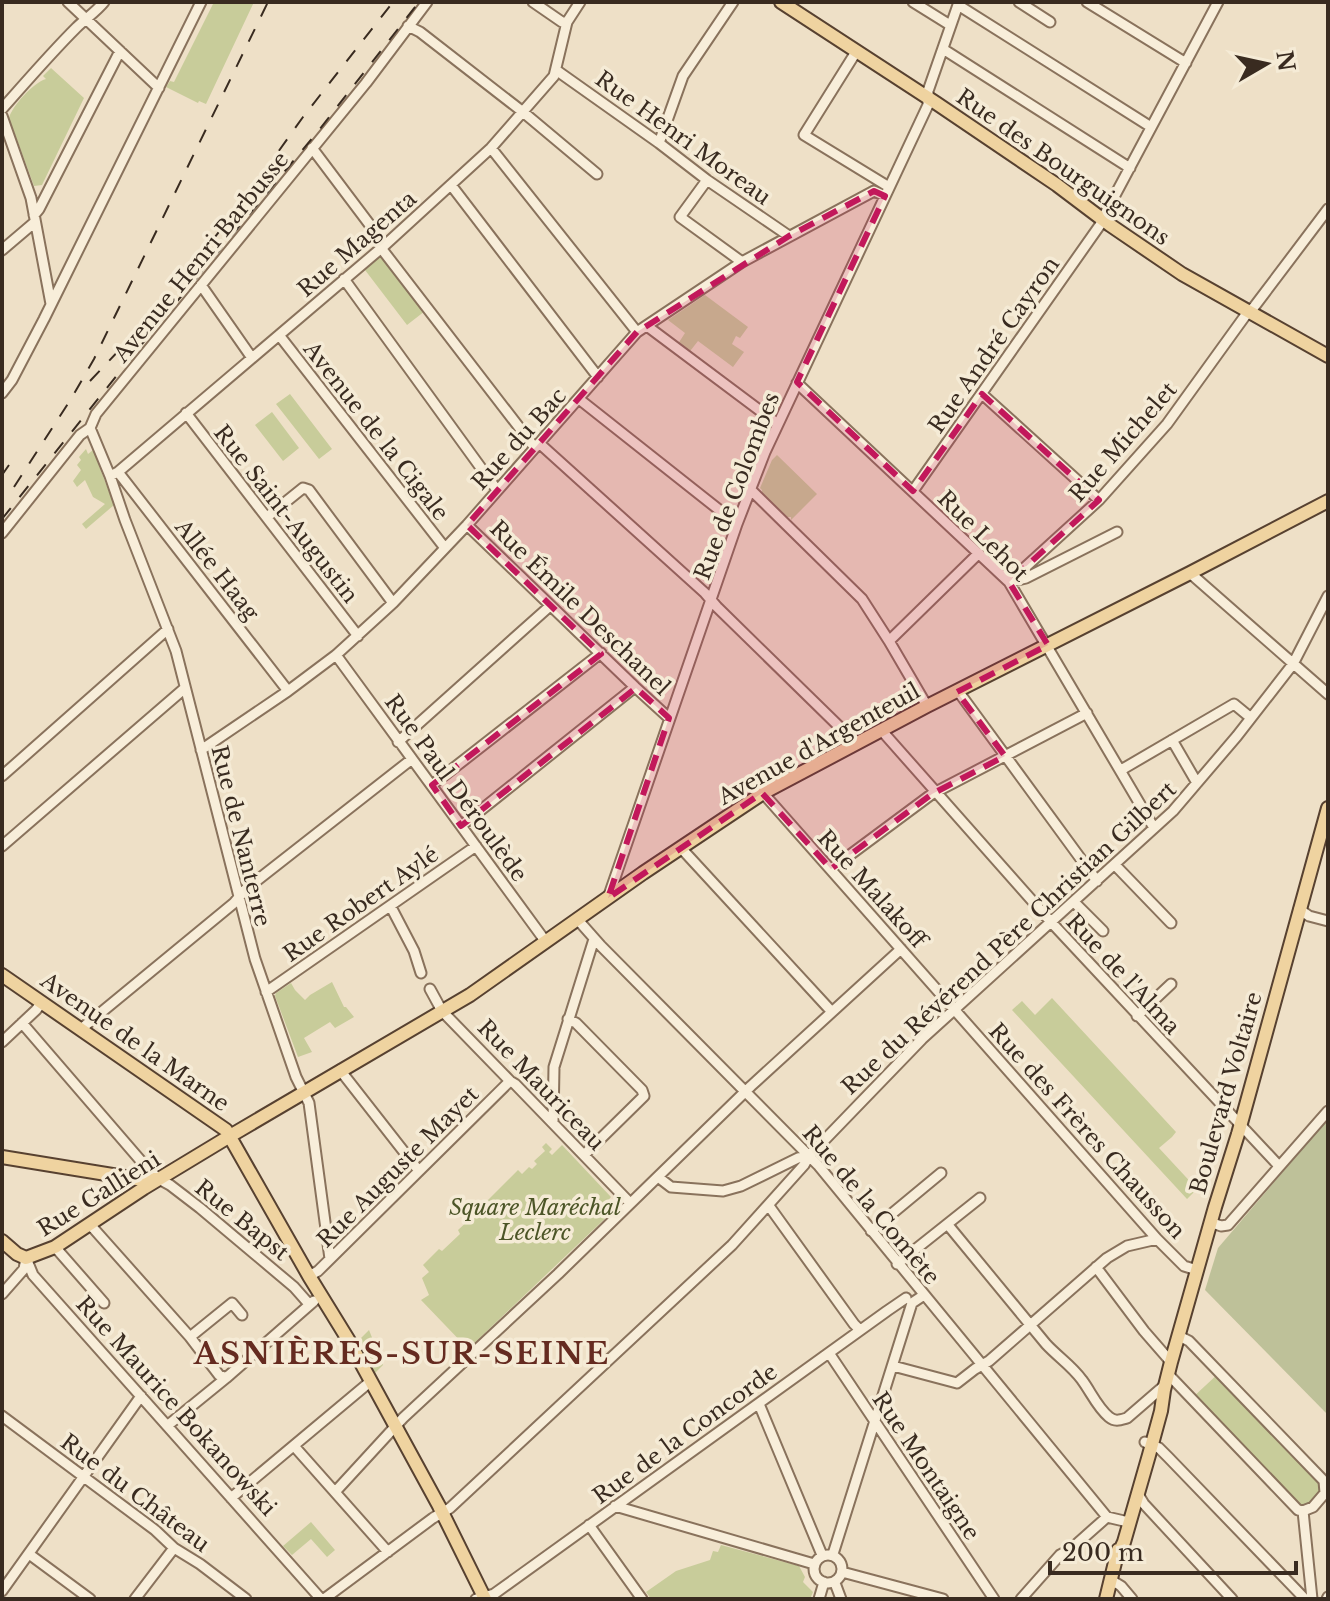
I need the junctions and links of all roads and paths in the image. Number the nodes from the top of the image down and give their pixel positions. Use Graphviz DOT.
graph roads {
  1 [pos="68,2"];
  2 [pos="104,2"];
  3 [pos="201,2"];
  4 [pos="427,2"];
  5 [pos="533,2"];
  6 [pos="580,2"];
  7 [pos="733,2"];
  8 [pos="782,2"];
  9 [pos="913,2"];
  10 [pos="1019,2"];
  11 [pos="1087,2"];
  12 [pos="1218,2"];
  13 [pos="958,3"];
  14 [pos="87,20"];
  15 [pos="567,22"];
  16 [pos="1050,22"];
  17 [pos="950,25"];
  18 [pos="408,26"];
  19 [pos="943,49"];
  20 [pos="120,51"];
  21 [pos="856,52"];
  22 [pos="1186,63"];
  23 [pos="556,70"];
  24 [pos="159,88"];
  25 [pos="928,99"];
  26 [pos="2,109"];
  27 [pos="523,112"];
  28 [pos="2,116"];
  29 [pos="1151,127"];
  30 [pos="659,143"];
  31 [pos="312,148"];
  32 [pos="491,148"];
  33 [pos="1130,168"];
  34 [pos="597,174"];
  35 [pos="707,180"];
  36 [pos="876,180"];
  37 [pos="451,185"];
  38 [pos="874,191"];
  39 [pos="887,191"];
  40 [pos="1328,209"];
  41 [pos="34,218"];
  42 [pos="1103,219"];
  43 [pos="1317,223"];
  44 [pos="1328,230"];
  45 [pos="789,236"];
  46 [pos="383,247"];
  47 [pos="2,250"];
  48 [pos="742,262"];
  49 [pos="344,279"];
  50 [pos="201,285"];
  51 [pos="51,304"];
  52 [pos="1249,311"];
  53 [pos="647,326"];
  54 [pos="637,332"];
  55 [pos="279,335"];
  56 [pos="1328,356"];
  57 [pos="252,358"];
  58 [pos="598,377"];
  59 [pos="797,383"];
  60 [pos="2,393"];
  61 [pos="982,394"];
  62 [pos="579,399"];
  63 [pos="186,413"];
  64 [pos="778,424"];
  65 [pos="90,428"];
  66 [pos="537,445"];
  67 [pos="114,474"];
  68 [pos="497,490"];
  69 [pos="751,490"];
  70 [pos="913,491"];
  71 [pos="1099,500"];
  72 [pos="1328,501"];
  73 [pos="267,517"];
  74 [pos="737,524"];
  75 [pos="467,525"];
  76 [pos="1117,532"];
  77 [pos="2,533"];
  78 [pos="445,548"];
  79 [pos="979,553"];
  80 [pos="1190,573"];
  81 [pos="1009,582"];
  82 [pos="1328,596"];
  83 [pos="712,600"];
  84 [pos="393,603"];
  85 [pos="550,606"];
  86 [pos="168,629"];
  87 [pos="358,636"];
  88 [pos="889,641"];
  89 [pos="1048,645"];
  90 [pos="601,653"];
  91 [pos="336,655"];
  92 [pos="1293,664"];
  93 [pos="635,687"];
  94 [pos="185,688"];
  95 [pos="288,691"];
  96 [pos="958,691"];
  97 [pos="1328,694"];
  98 [pos="927,706"];
  99 [pos="1087,713"];
  100 [pos="669,718"];
  101 [pos="1251,718"];
  102 [pos="882,731"];
  103 [pos="1172,740"];
  104 [pos="398,742"];
  105 [pos="857,744"];
  106 [pos="201,750"];
  107 [pos="1005,756"];
  108 [pos="412,759"];
  109 [pos="1121,770"];
  110 [pos="2,776"];
  111 [pos="1197,783"];
  112 [pos="432,785"];
  113 [pos="937,792"];
  114 [pos="763,793"];
  115 [pos="1328,808"];
  116 [pos="461,826"];
  117 [pos="1154,828"];
  118 [pos="2,846"];
  119 [pos="476,846"];
  120 [pos="681,848"];
  121 [pos="1115,865"];
  122 [pos="831,869"];
  123 [pos="1097,881"];
  124 [pos="239,897"];
  125 [pos="608,898"];
  126 [pos="1074,902"];
  127 [pos="391,907"];
  128 [pos="1299,909"];
  129 [pos="578,920"];
  130 [pos="1328,921"];
  131 [pos="1051,922"];
  132 [pos="1171,923"];
  133 [pos="1103,931"];
  134 [pos="594,939"];
  135 [pos="546,942"];
  136 [pos="901,949"];
  137 [pos="421,973"];
  138 [pos="2,975"];
  139 [pos="1171,984"];
  140 [pos="430,989"];
  141 [pos="266,992"];
  142 [pos="42,1002"];
  143 [pos="955,1010"];
  144 [pos="442,1011"];
  145 [pos="832,1012"];
  146 [pos="1137,1016"];
  147 [pos="568,1019"];
  148 [pos="22,1023"];
  149 [pos="81,1029"];
  150 [pos="2,1042"];
  151 [pos="340,1070"];
  152 [pos="510,1081"];
  153 [pos="746,1091"];
  154 [pos="303,1092"];
  155 [pos="1328,1111"];
  156 [pos="553,1123"];
  157 [pos="1240,1124"];
  158 [pos="230,1136"];
  159 [pos="584,1155"];
  160 [pos="809,1156"];
  161 [pos="2,1157"];
  162 [pos="1279,1166"];
  163 [pos="419,1171"];
  164 [pos="941,1173"];
  165 [pos="658,1177"];
  166 [pos="159,1179"];
  167 [pos="980,1198"];
  168 [pos="630,1203"];
  169 [pos="769,1206"];
  170 [pos="1210,1222"];
  171 [pos="89,1225"];
  172 [pos="948,1225"];
  173 [pos="871,1231"];
  174 [pos="1157,1239"];
  175 [pos="2,1241"];
  176 [pos="55,1247"];
  177 [pos="26,1258"];
  178 [pos="330,1259"];
  179 [pos="897,1264"];
  180 [pos="1096,1267"];
  181 [pos="1197,1270"];
  182 [pos="309,1276"];
  183 [pos="920,1291"];
  184 [pos="2,1294"];
  185 [pos="321,1296"];
  186 [pos="909,1301"];
  187 [pos="104,1303"];
  188 [pos="309,1304"];
  189 [pos="242,1315"];
  190 [pos="1031,1325"];
  191 [pos="860,1330"];
  192 [pos="1179,1336"];
  193 [pos="190,1337"];
  194 [pos="829,1353"];
  195 [pos="982,1365"];
  196 [pos="893,1366"];
  197 [pos="226,1378"];
  198 [pos="1167,1378"];
  199 [pos="371,1381"];
  200 [pos="141,1396"];
  201 [pos="759,1404"];
  202 [pos="2,1416"];
  203 [pos="875,1422"];
  204 [pos="167,1426"];
  205 [pos="396,1427"];
  206 [pos="1148,1443"];
  207 [pos="294,1446"];
  208 [pos="84,1477"];
  209 [pos="335,1492"];
  210 [pos="1138,1494"];
  211 [pos="231,1498"];
  212 [pos="615,1506"];
  213 [pos="1303,1511"];
  214 [pos="442,1513"];
  215 [pos="1107,1517"];
  216 [pos="1124,1521"];
  217 [pos="589,1525"];
  218 [pos="174,1548"];
  219 [pos="388,1552"];
  220 [pos="29,1554"];
  221 [pos="828,1555"];
  222 [pos="1117,1557"];
  223 [pos="814,1564"];
  224 [pos="842,1572"];
  225 [pos="1111,1580"];
  226 [pos="829,1582"];
  227 [pos="2,1591"];
  228 [pos="482,1598"];
  229 [pos="90,1599"];
  230 [pos="135,1599"];
  231 [pos="246,1599"];
  232 [pos="323,1599"];
  233 [pos="642,1599"];
  234 [pos="819,1599"];
  235 [pos="841,1599"];
  236 [pos="943,1599"];
  237 [pos="994,1599"];
  238 [pos="1021,1599"];
  239 [pos="1106,1599"];
  240 [pos="1132,1599"];
  241 [pos="1232,1599"];
  242 [pos="1305,1599"];
  243 [pos="1312,1599"];
  1 -- 14 [label="street"];
  2 -- 14 [label="street"];
  3 -- 24 [label="street"];
  4 -- 18 [label="street, Avenue Henri Barbusse"];
  5 -- 15 [label="street"];
  6 -- 15 [label="street, Rue Magenta"];
  7 -- 30 [label="street"];
  8 -- 21 [label="main road, Rue des Bourguignons"];
  9 -- 17 [label="street"];
  10 -- 16 [label="street"];
  11 -- 22 [label="street"];
  12 -- 22 [label="street, Rue André Cayron"];
  13 -- 17 [label="street, Rue de Colombes"];
  13 -- 29 [label="street"];
  14 -- 20 [label="street"];
  14 -- 26 [label="street"];
  15 -- 23 [label="street, Rue Magenta"];
  17 -- 19 [label="street, Rue de Colombes"];
  18 -- 27 [label="street"];
  18 -- 31 [label="street, Avenue Henri Barbusse"];
  19 -- 25 [label="street, Rue de Colombes"];
  19 -- 33 [label="street"];
  20 -- 24 [label="street"];
  20 -- 41 [label="street"];
  21 -- 25 [label="main road, Rue des Bourguignons"];
  21 -- 36 [label="street"];
  22 -- 29 [label="street, Rue André Cayron"];
  23 -- 27 [label="street, Rue Magenta"];
  23 -- 30 [label="street, Rue Henri Moreau"];
  24 -- 51 [label="street"];
  25 -- 39 [label="street, Rue de Colombes"];
  25 -- 42 [label="main road, Rue des Bourguignons"];
  27 -- 32 [label="street, Rue Magenta"];
  27 -- 34 [label="street"];
  28 -- 41 [label="street"];
  29 -- 33 [label="street, Rue André Cayron"];
  30 -- 35 [label="street, Rue Henri Moreau"];
  31 -- 46 [label="street"];
  31 -- 50 [label="street, Avenue Henri Barbusse"];
  32 -- 37 [label="street, Rue Magenta"];
  32 -- 54 [label="street"];
  33 -- 42 [label="street, Rue André Cayron"];
  35 -- 45 [label="street, Rue Henri Moreau"];
  35 -- 48 [label="street"];
  36 -- 38 [label="street"];
  36 -- 39 [label="street"];
  37 -- 46 [label="street, Rue Magenta"];
  37 -- 58 [label="street"];
  38 -- 39 [label="street"];
  38 -- 45 [label="street, Rue du Bac"];
  39 -- 59 [label="street, Rue de Colombes"];
  40 -- 43 [label="street, Rue Michelet"];
  41 -- 47 [label="street"];
  41 -- 51 [label="street"];
  42 -- 52 [label="main road, Rue des Bourguignons"];
  42 -- 61 [label="street, Rue André Cayron"];
  43 -- 44 [label="street"];
  43 -- 52 [label="street, Rue Michelet"];
  45 -- 48 [label="street, Rue du Bac"];
  46 -- 49 [label="street, Rue Magenta"];
  46 -- 66 [label="street"];
  48 -- 53 [label="street, Rue du Bac"];
  49 -- 55 [label="street, Rue Magenta"];
  49 -- 68 [label="street"];
  50 -- 57 [label="street"];
  50 -- 65 [label="street, Avenue Henri Barbusse"];
  51 -- 60 [label="street"];
  52 -- 56 [label="main road, Rue des Bourguignons"];
  52 -- 71 [label="street, Rue Michelet"];
  53 -- 54 [label="street, Rue du Bac"];
  53 -- 64 [label="street"];
  54 -- 58 [label="street, Rue du Bac"];
  55 -- 57 [label="street, Rue Magenta"];
  55 -- 78 [label="street, Avenue de la Cigale"];
  57 -- 63 [label="street, Rue Magenta"];
  58 -- 62 [label="street, Rue du Bac"];
  59 -- 64 [label="street, Rue de Colombes"];
  59 -- 70 [label="street, Rue Lehot"];
  61 -- 70 [label="street, Rue André Cayron"];
  61 -- 71 [label="street"];
  62 -- 66 [label="street, Rue du Bac"];
  62 -- 74 [label="street"];
  63 -- 67 [label="street, Rue Magenta"];
  63 -- 73 [label="street, Rue Saint-Augustin"];
  64 -- 69 [label="street, Rue de Colombes"];
  65 -- 67 [label="street, Rue de Nanterre"];
  65 -- 77 [label="street, Avenue Henri Barbusse"];
  66 -- 68 [label="street, Rue du Bac"];
  66 -- 83 [label="street"];
  67 -- 86 [label="street, Rue de Nanterre"];
  67 -- 95 [label="street, Allée Haag"];
  68 -- 75 [label="street, Rue du Bac"];
  69 -- 74 [label="street, Rue de Colombes"];
  69 -- 88 [label="street"];
  70 -- 79 [label="street, Rue Lehot"];
  71 -- 81 [label="street, Rue Michelet"];
  72 -- 80 [label="main road, Avenue d'Argenteuil"];
  73 -- 84 [label="street"];
  73 -- 87 [label="street, Rue Saint-Augustin"];
  74 -- 83 [label="street, Rue de Colombes"];
  75 -- 78 [label="street, Rue du Bac"];
  75 -- 85 [label="street, Rue Émile Deschanel"];
  76 -- 81 [label="street"];
  78 -- 84 [label="street, Rue du Bac"];
  79 -- 81 [label="street, Rue Lehot"];
  79 -- 88 [label="street"];
  80 -- 89 [label="main road, Avenue d'Argenteuil"];
  80 -- 92 [label="street"];
  81 -- 89 [label="street, Rue Lehot"];
  82 -- 92 [label="street, Rue du Révérend Père Christian Gilbert"];
  83 -- 100 [label="street, Rue de Colombes"];
  83 -- 105 [label="street"];
  84 -- 87 [label="street, Rue du Bac"];
  85 -- 90 [label="street, Rue Émile Deschanel"];
  85 -- 104 [label="street"];
  86 -- 94 [label="street, Rue de Nanterre"];
  86 -- 110 [label="street"];
  87 -- 91 [label="street, Rue du Bac"];
  88 -- 98 [label="street"];
  89 -- 96 [label="main road, Avenue d'Argenteuil"];
  89 -- 99 [label="street, Rue Lehot"];
  90 -- 93 [label="street, Rue Émile Deschanel"];
  90 -- 112 [label="street"];
  91 -- 95 [label="street, Rue du Bac"];
  91 -- 104 [label="street, Rue Paul Déroulède"];
  92 -- 97 [label="street"];
  92 -- 101 [label="street, Rue du Révérend Père Christian Gilbert"];
  93 -- 100 [label="street, Rue Émile Deschanel"];
  93 -- 116 [label="street"];
  94 -- 106 [label="street, Rue de Nanterre"];
  94 -- 118 [label="street"];
  95 -- 106 [label="street, Rue du Bac"];
  96 -- 98 [label="main road, Avenue d'Argenteuil"];
  96 -- 107 [label="street"];
  98 -- 102 [label="main road, Avenue d'Argenteuil"];
  99 -- 107 [label="street"];
  99 -- 109 [label="street, Rue Lehot"];
  100 -- 125 [label="street, Rue de Colombes"];
  101 -- 103 [label="street"];
  101 -- 111 [label="street, Rue du Révérend Père Christian Gilbert"];
  102 -- 105 [label="main road, Avenue d'Argenteuil"];
  102 -- 113 [label="street, Rue de l'Alma"];
  103 -- 109 [label="street"];
  103 -- 111 [label="street"];
  104 -- 108 [label="street, Rue Paul Déroulède"];
  105 -- 114 [label="main road, Avenue d'Argenteuil"];
  106 -- 124 [label="street, Rue de Nanterre"];
  107 -- 113 [label="street"];
  107 -- 123 [label="street"];
  108 -- 112 [label="street, Rue Paul Déroulède"];
  108 -- 124 [label="street"];
  109 -- 117 [label="street, Rue Lehot"];
  111 -- 117 [label="street, Rue du Révérend Père Christian Gilbert"];
  112 -- 116 [label="street, Rue Paul Déroulède"];
  113 -- 122 [label="street"];
  113 -- 131 [label="street, Rue de l'Alma"];
  114 -- 120 [label="main road, Avenue d'Argenteuil"];
  114 -- 122 [label="street, Rue Malakoff"];
  115 -- 128 [label="main road, Boulevard Voltaire"];
  116 -- 119 [label="street, Rue Paul Déroulède"];
  117 -- 121 [label="street, Rue du Révérend Père Christian Gilbert"];
  119 -- 127 [label="street, Rue Robert Aylé"];
  119 -- 135 [label="street, Rue Paul Déroulède"];
  120 -- 125 [label="main road, Avenue d'Argenteuil"];
  120 -- 145 [label="street"];
  121 -- 123 [label="street, Rue du Révérend Père Christian Gilbert"];
  121 -- 132 [label="street"];
  122 -- 136 [label="street, Rue Malakoff"];
  123 -- 126 [label="street, Rue du Révérend Père Christian Gilbert"];
  124 -- 141 [label="street, Rue de Nanterre"];
  124 -- 149 [label="street"];
  125 -- 129 [label="main road, Avenue d'Argenteuil"];
  126 -- 131 [label="street, Rue du Révérend Père Christian Gilbert"];
  126 -- 133 [label="street"];
  127 -- 137 [label="street"];
  127 -- 141 [label="street, Rue Robert Aylé"];
  128 -- 130 [label="street"];
  128 -- 157 [label="main road, Boulevard Voltaire"];
  129 -- 134 [label="street, Rue de la Comète"];
  129 -- 135 [label="main road, Avenue d'Argenteuil"];
  131 -- 143 [label="street, Rue du Révérend Père Christian Gilbert"];
  131 -- 146 [label="street, Rue de l'Alma"];
  134 -- 147 [label="street"];
  134 -- 153 [label="street, Rue de la Comète"];
  135 -- 144 [label="main road, Avenue d'Argenteuil"];
  136 -- 143 [label="street, Rue Malakoff"];
  136 -- 145 [label="street"];
  138 -- 142 [label="main road, Avenue de la Marne"];
  139 -- 146 [label="street"];
  140 -- 144 [label="street, Rue Mauriceau"];
  141 -- 154 [label="street, Rue de Nanterre"];
  142 -- 148 [label="street"];
  142 -- 149 [label="main road, Avenue de la Marne"];
  143 -- 160 [label="street, Rue du Révérend Père Christian Gilbert"];
  143 -- 174 [label="street, Rue des Frères Chausson"];
  144 -- 151 [label="main road, Avenue d'Argenteuil"];
  144 -- 152 [label="street, Rue Mauriceau"];
  145 -- 153 [label="street"];
  146 -- 157 [label="street, Rue de l'Alma"];
  147 -- 156 [label="street"];
  147 -- 159 [label="street"];
  148 -- 150 [label="street"];
  148 -- 166 [label="street, Rue Bapst"];
  149 -- 158 [label="main road, Avenue de la Marne"];
  151 -- 154 [label="main road, Avenue d'Argenteuil"];
  151 -- 163 [label="street"];
  152 -- 156 [label="street, Rue Mauriceau"];
  152 -- 163 [label="street, Rue Auguste Mayet"];
  153 -- 160 [label="street, Rue de la Comète"];
  153 -- 165 [label="street"];
  154 -- 158 [label="main road, Avenue d'Argenteuil"];
  154 -- 178 [label="street, Rue de Nanterre"];
  155 -- 162 [label="street"];
  156 -- 159 [label="street, Rue Mauriceau"];
  157 -- 162 [label="street, Rue de l'Alma"];
  157 -- 170 [label="main road, Boulevard Voltaire"];
  158 -- 166 [label="main road, Rue Gallieni"];
  158 -- 182 [label="main road, Avenue de la Marne"];
  159 -- 168 [label="street, Rue Mauriceau"];
  160 -- 165 [label="street"];
  160 -- 169 [label="street, Rue du Révérend Père Christian Gilbert"];
  160 -- 173 [label="street, Rue de la Comète"];
  161 -- 166 [label="main road"];
  162 -- 170 [label="street"];
  163 -- 178 [label="street, Rue Auguste Mayet"];
  164 -- 173 [label="street"];
  165 -- 168 [label="street"];
  166 -- 171 [label="main road, Rue Gallieni"];
  166 -- 188 [label="street, Rue Bapst"];
  167 -- 172 [label="street"];
  168 -- 205 [label="street"];
  169 -- 191 [label="street"];
  169 -- 214 [label="street, Rue du Révérend Père Christian Gilbert"];
  170 -- 181 [label="main road, Boulevard Voltaire"];
  171 -- 176 [label="main road, Rue Gallieni"];
  171 -- 193 [label="street"];
  172 -- 179 [label="street"];
  172 -- 190 [label="street"];
  173 -- 179 [label="street, Rue de la Comète"];
  174 -- 180 [label="street"];
  174 -- 181 [label="street, Rue des Frères Chausson"];
  175 -- 177 [label="main road, Rue Maurice Bokanowski"];
  176 -- 177 [label="main road, Rue Gallieni"];
  176 -- 187 [label="street"];
  177 -- 184 [label="street, Rue Gallieni"];
  177 -- 200 [label="street, Rue Maurice Bokanowski"];
  178 -- 182 [label="street, Rue Auguste Mayet"];
  179 -- 183 [label="street, Rue de la Comète"];
  180 -- 190 [label="street"];
  180 -- 198 [label="street"];
  181 -- 192 [label="main road, Boulevard Voltaire"];
  182 -- 185 [label="main road, Avenue de la Marne"];
  183 -- 186 [label="street, Rue de la Concorde"];
  183 -- 195 [label="street, Rue de la Comète"];
  185 -- 188 [label="street"];
  185 -- 199 [label="main road, Avenue de la Marne"];
  186 -- 191 [label="street, Rue de la Concorde"];
  186 -- 196 [label="street"];
  188 -- 197 [label="street"];
  189 -- 193 [label="street"];
  190 -- 195 [label="street"];
  190 -- 198 [label="street"];
  191 -- 194 [label="street, Rue de la Concorde"];
  192 -- 198 [label="main road, Boulevard Voltaire"];
  192 -- 213 [label="street"];
  193 -- 197 [label="street"];
  194 -- 201 [label="street, Rue de la Concorde"];
  194 -- 203 [label="street, Rue Montaigne"];
  195 -- 196 [label="street"];
  195 -- 215 [label="street, Rue de la Comète"];
  196 -- 203 [label="street"];
  197 -- 204 [label="street"];
  198 -- 206 [label="main road, Boulevard Voltaire"];
  198 -- 213 [label="street"];
  199 -- 205 [label="main road, Avenue de la Marne"];
  199 -- 207 [label="street"];
  200 -- 204 [label="street, Rue Maurice Bokanowski"];
  200 -- 208 [label="street"];
  201 -- 212 [label="street, Rue de la Concorde"];
  201 -- 221 [label="street"];
  202 -- 208 [label="street, Rue du Château"];
  203 -- 221 [label="street"];
  203 -- 237 [label="street, Rue Montaigne"];
  204 -- 211 [label="street, Rue Maurice Bokanowski"];
  205 -- 209 [label="street"];
  205 -- 214 [label="main road, Avenue de la Marne"];
  206 -- 210 [label="main road, Boulevard Voltaire"];
  206 -- 216 [label="main road, Boulevard Voltaire"];
  206 -- 242 [label="street"];
  207 -- 209 [label="street"];
  207 -- 211 [label="street"];
  208 -- 218 [label="street, Rue du Château"];
  208 -- 220 [label="street"];
  209 -- 219 [label="street"];
  210 -- 222 [label="main road, Boulevard Voltaire"];
  210 -- 241 [label="street"];
  211 -- 232 [label="street, Rue Maurice Bokanowski"];
  212 -- 217 [label="street, Rue de la Concorde"];
  212 -- 223 [label="street"];
  213 -- 243 [label="street"];
  214 -- 219 [label="street, Rue du Révérend Père Christian Gilbert"];
  214 -- 228 [label="main road, Avenue de la Marne"];
  215 -- 216 [label="street"];
  215 -- 238 [label="street"];
  216 -- 222 [label="main road, Boulevard Voltaire"];
  217 -- 228 [label="street, Rue de la Concorde"];
  217 -- 233 [label="street"];
  218 -- 230 [label="street"];
  218 -- 231 [label="street, Rue du Château"];
  219 -- 232 [label="street, Rue du Révérend Père Christian Gilbert"];
  220 -- 227 [label="street"];
  220 -- 229 [label="street"];
  221 -- 223 [label="street"];
  221 -- 224 [label="street"];
  222 -- 225 [label="main road, Boulevard Voltaire"];
  223 -- 226 [label="street"];
  224 -- 226 [label="street"];
  224 -- 236 [label="street"];
  225 -- 239 [label="main road, Boulevard Voltaire"];
  225 -- 240 [label="street"];
  226 -- 234 [label="street"];
  226 -- 235 [label="street"];
}
